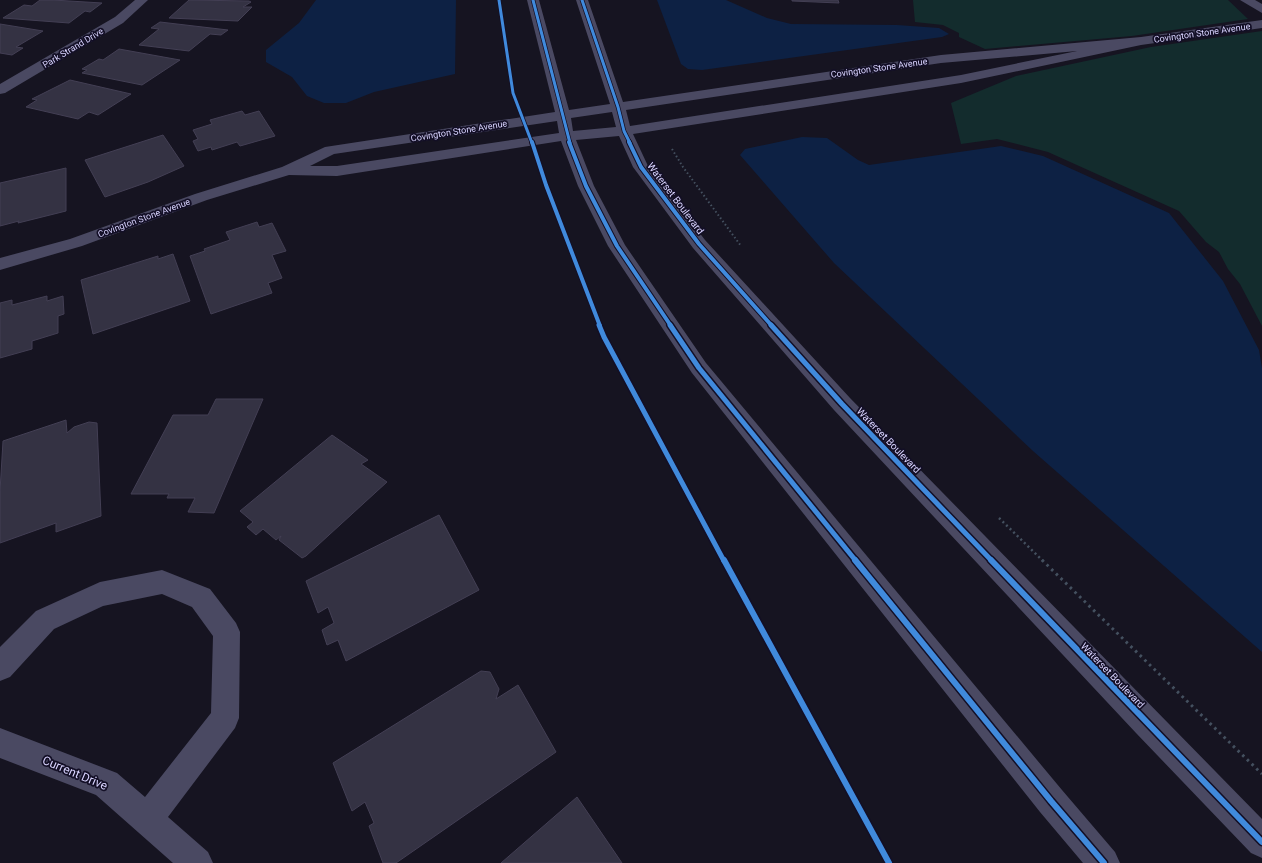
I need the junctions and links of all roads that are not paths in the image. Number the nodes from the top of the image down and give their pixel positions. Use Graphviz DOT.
graph roads {
  1 [pos="142,0"];
  2 [pos="533,0"];
  3 [pos="582,0"];
  4 [pos="1246,0"];
  5 [pos="1262,9"];
  6 [pos="1262,24"];
  7 [pos="1141,41"];
  8 [pos="0,90"];
  9 [pos="618,107"];
  10 [pos="565,126"];
  11 [pos="624,132"];
  12 [pos="288,170"];
  13 [pos="0,264"];
  14 [pos="0,667"];
  15 [pos="0,742"];
  16 [pos="147,820"];
  17 [pos="1262,842"];
  18 [pos="197,863"];
  19 [pos="1104,863"];
  1 -- 8 [label="street, Park Strand Drive"];
  2 -- 10 [label="street"];
  3 -- 9 [label="street, Waterset Boulevard"];
  4 -- 5 [label="street"];
  6 -- 7 [label="street, Covington Stone Avenue"];
  7 -- 9 [label="street, Covington Stone Avenue"];
  7 -- 11 [label="street, Covington Stone Avenue"];
  9 -- 10 [label="street, Covington Stone Avenue"];
  9 -- 11 [label="street, Waterset Boulevard"];
  10 -- 11 [label="street, Covington Stone Avenue"];
  10 -- 12 [label="street, Covington Stone Avenue"];
  10 -- 12 [label="street, Covington Stone Avenue"];
  10 -- 19 [label="street"];
  11 -- 17 [label="street, Waterset Boulevard"];
  12 -- 13 [label="street, Covington Stone Avenue"];
  14 -- 16 [label="street"];
  15 -- 16 [label="street, Current Drive"];
  16 -- 18 [label="street, Current Drive"];
}
